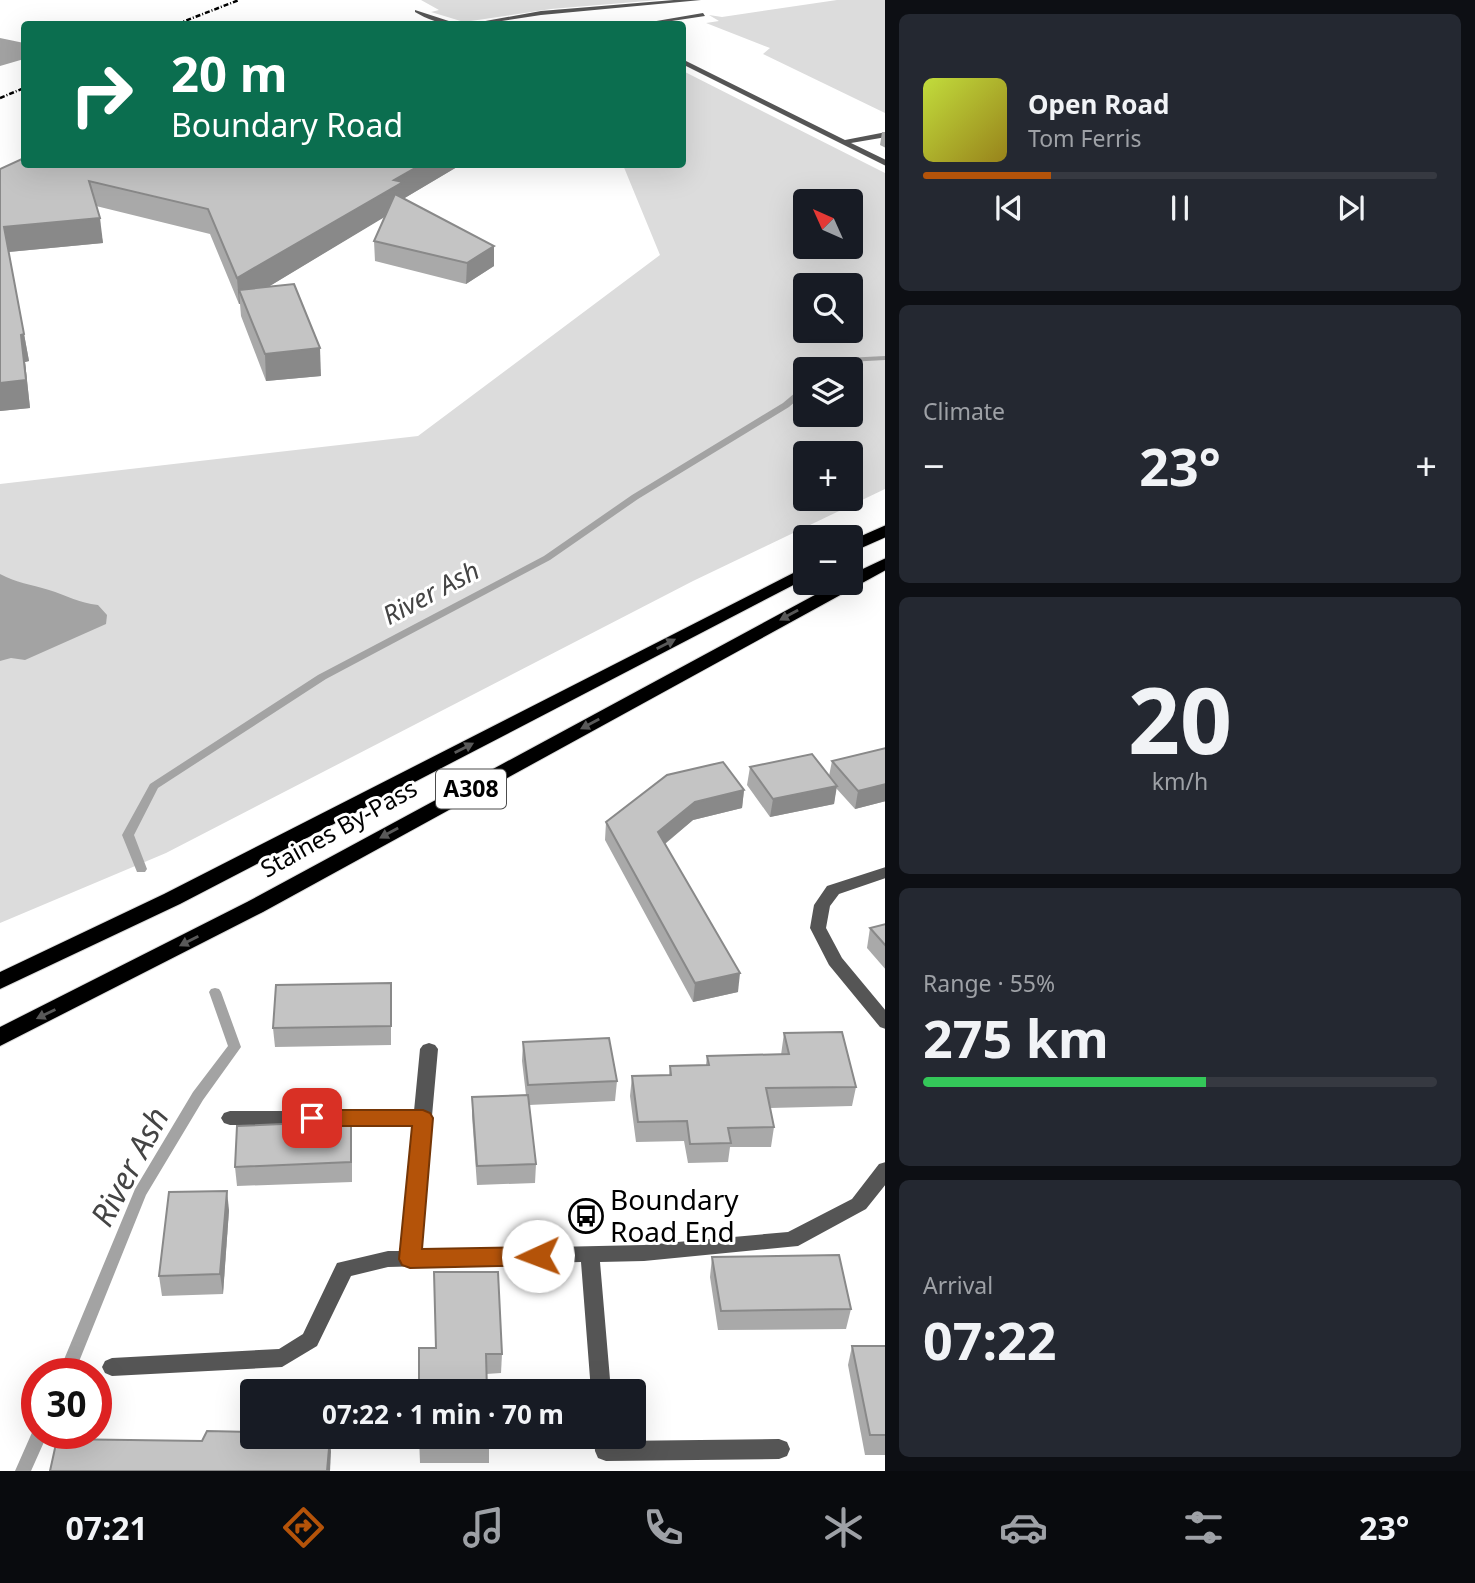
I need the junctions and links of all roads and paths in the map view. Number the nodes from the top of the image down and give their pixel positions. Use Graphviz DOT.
graph roads {
  1 [pos="698,0"];
  2 [pos="417,11"];
  3 [pos="703,15"];
  4 [pos="442,21"];
  5 [pos="491,21"];
  6 [pos="662,21"];
  7 [pos="686,63"];
  8 [pos="885,134"];
  9 [pos="842,143"];
  10 [pos="885,164"];
  11 [pos="885,530"];
  12 [pos="863,541"];
  13 [pos="885,563"];
  14 [pos="863,575"];
  15 [pos="793,578"];
  16 [pos="826,595"];
  17 [pos="885,872"];
  18 [pos="0,981"];
  19 [pos="885,1023"];
  20 [pos="0,1037"];
  21 [pos="429,1049"];
  22 [pos="230,1118"];
  23 [pos="423,1118"];
  24 [pos="885,1169"];
  25 [pos="590,1254"];
  26 [pos="410,1259"];
  27 [pos="112,1367"];
  28 [pos="600,1379"];
  29 [pos="606,1449"];
  30 [pos="779,1449"];
  1 -- 5 [label="street"];
  2 -- 4 [label="street"];
  3 -- 6 [label="street"];
  7 -- 9 [label="street"];
  8 -- 9 [label="street"];
  9 -- 10 [label="street"];
  11 -- 12 [label="highway"];
  13 -- 14 [label="highway, Staines By-Pass / A308"];
  18 -- 15 [label="highway, Staines By-Pass / A308, one-way"];
  16 -- 20 [label="highway, Staines By-Pass / A308, one-way"];
  17 -- 19 [label="street"];
  21 -- 23 [label="street"];
  22 -- 23 [label="street"];
  23 -- 26 [label="street"];
  24 -- 25 [label="street"];
  25 -- 26 [label="street"];
  25 -- 28 [label="street"];
  26 -- 27 [label="street"];
  29 -- 30 [label="street"];
}
